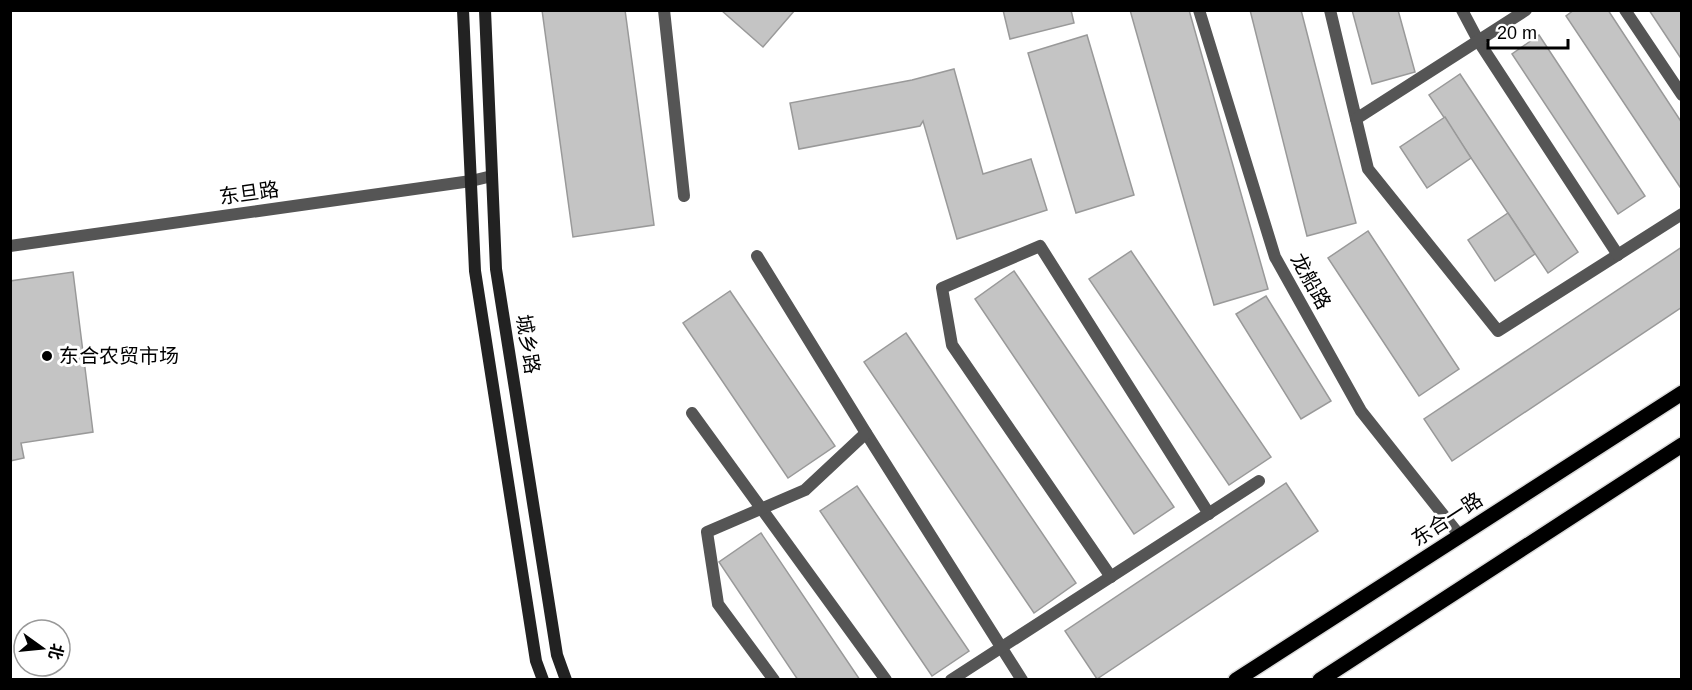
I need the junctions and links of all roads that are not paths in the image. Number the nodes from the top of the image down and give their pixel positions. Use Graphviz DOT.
graph roads {
  1 [pos="463,10"];
  2 [pos="485,10"];
  3 [pos="664,10"];
  4 [pos="1199,10"];
  5 [pos="1330,10"];
  6 [pos="1462,10"];
  7 [pos="1526,10"];
  8 [pos="1625,10"];
  9 [pos="1479,42"];
  10 [pos="1682,95"];
  11 [pos="1356,119"];
  12 [pos="492,176"];
  13 [pos="471,181"];
  14 [pos="684,196"];
  15 [pos="1682,214"];
  16 [pos="10,246"];
  17 [pos="1618,255"];
  18 [pos="757,256"];
  19 [pos="1682,393"];
  20 [pos="692,413"];
  21 [pos="866,433"];
  22 [pos="1682,445"];
  23 [pos="1259,481"];
  24 [pos="761,509"];
  25 [pos="1209,514"];
  26 [pos="1460,536"];
  27 [pos="1111,577"];
  28 [pos="1002,647"];
  29 [pos="543,680"];
  30 [pos="566,680"];
  31 [pos="774,680"];
  32 [pos="886,680"];
  33 [pos="951,680"];
  34 [pos="1022,680"];
  35 [pos="1236,680"];
  36 [pos="1320,680"];
  1 -- 13 [label="main road"];
  2 -- 12 [label="main road, 城乡路"];
  3 -- 14 [label="street"];
  4 -- 26 [label="street, 龙船路"];
  5 -- 11 [label="street"];
  6 -- 9 [label="street"];
  7 -- 9 [label="street"];
  8 -- 10 [label="street"];
  9 -- 11 [label="street"];
  9 -- 17 [label="street"];
  11 -- 17 [label="street"];
  12 -- 13 [label="street, 东旦路"];
  12 -- 30 [label="main road, 城乡路"];
  13 -- 16 [label="street, 东旦路"];
  13 -- 29 [label="main road"];
  15 -- 17 [label="street"];
  18 -- 21 [label="street"];
  19 -- 26 [label="main road, 东合一路"];
  20 -- 24 [label="street"];
  21 -- 24 [label="street"];
  21 -- 28 [label="street"];
  22 -- 36 [label="main road"];
  23 -- 25 [label="street"];
  24 -- 31 [label="street"];
  24 -- 32 [label="street"];
  25 -- 27 [label="street"];
  25 -- 27 [label="street"];
  26 -- 35 [label="main road, 东合一路"];
  27 -- 28 [label="street"];
  28 -- 33 [label="street"];
  28 -- 34 [label="street"];
}
